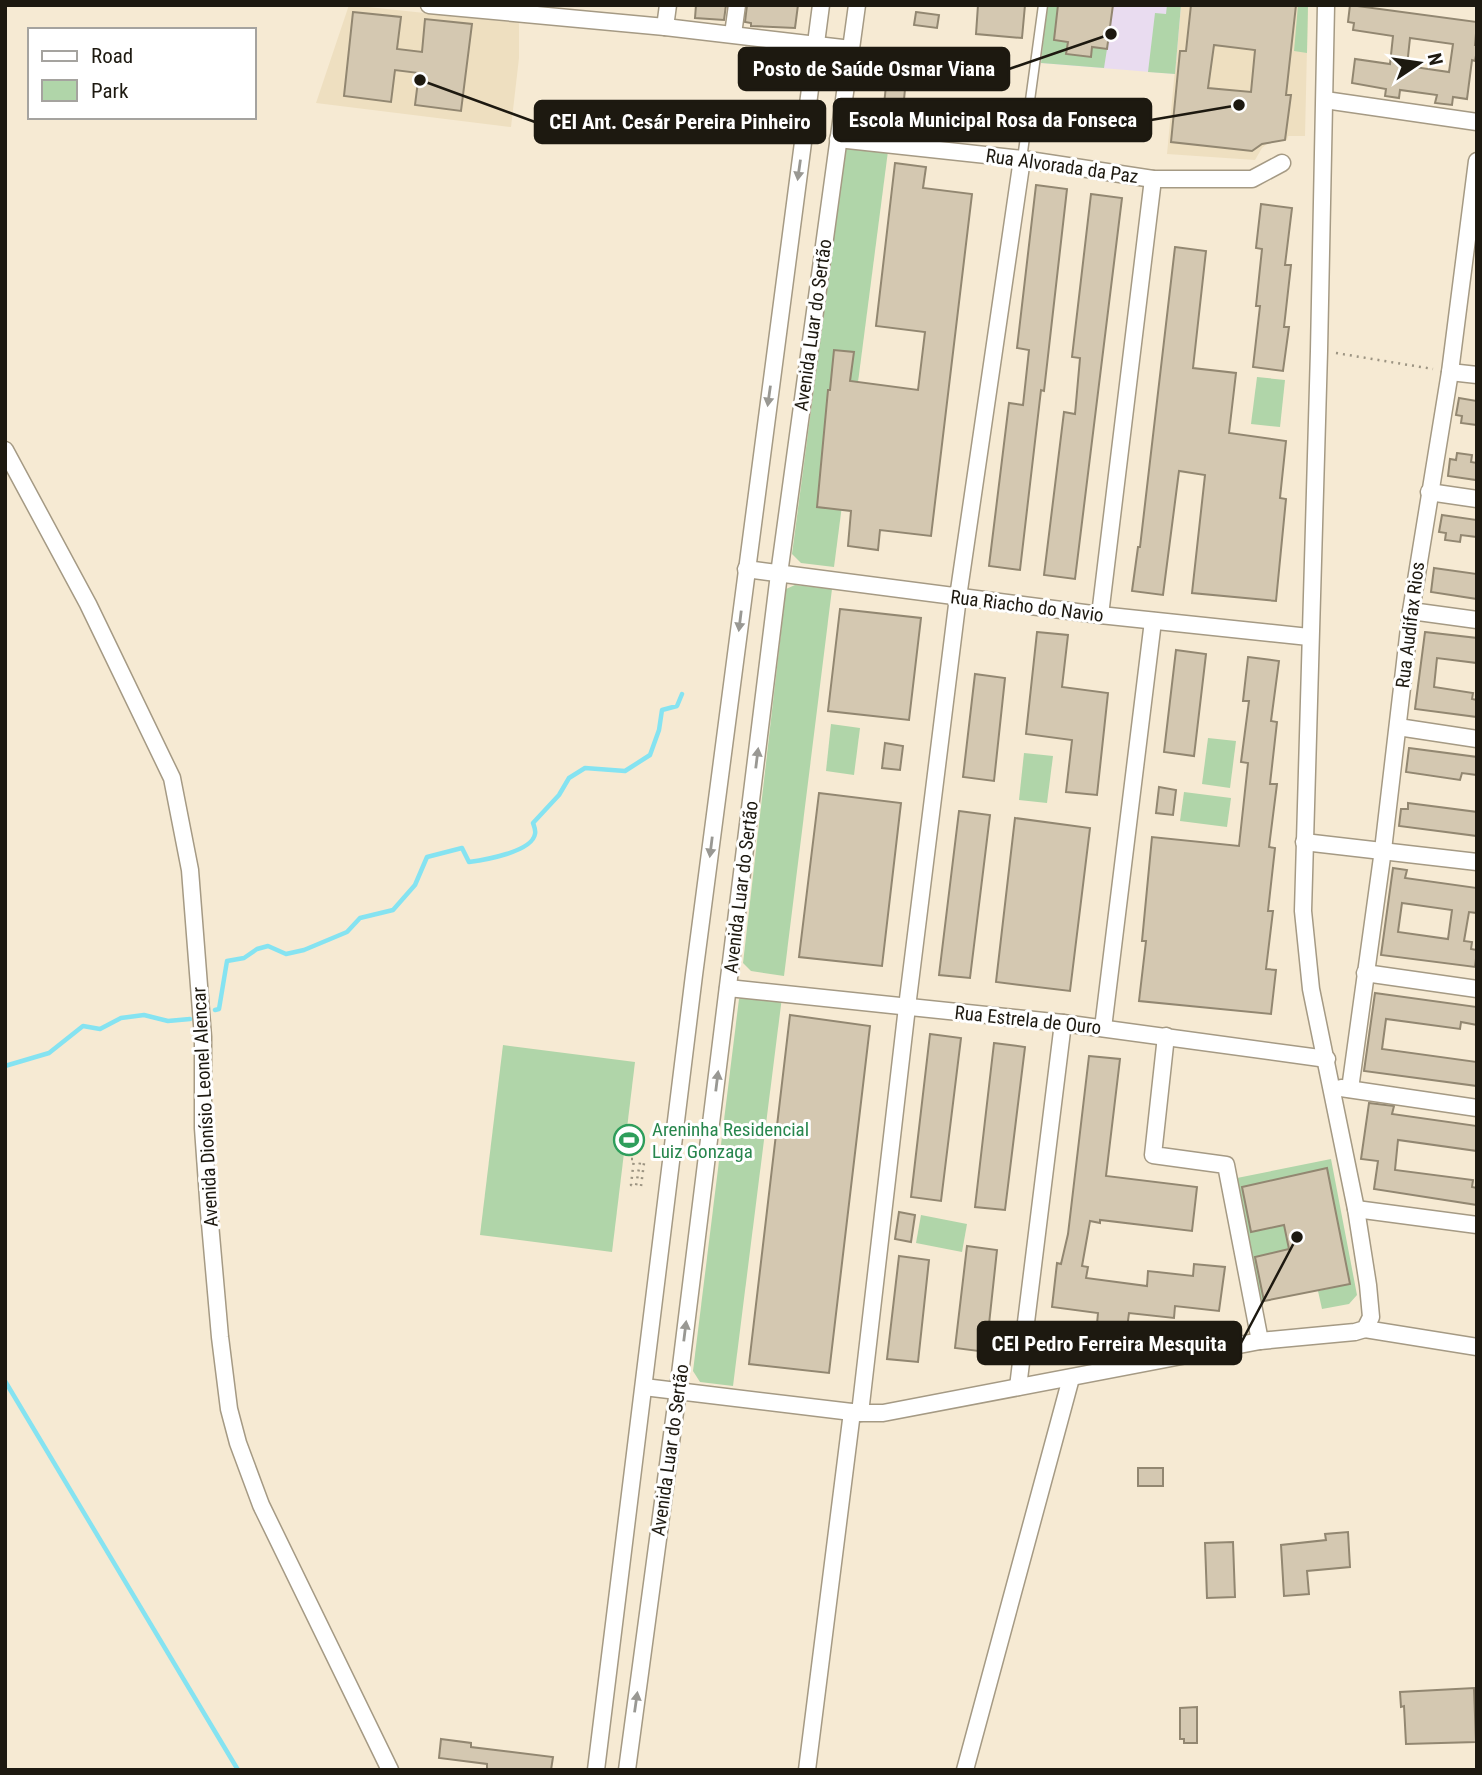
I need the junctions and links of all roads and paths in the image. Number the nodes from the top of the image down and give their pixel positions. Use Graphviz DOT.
graph roads {
  1 [pos="429,5"];
  2 [pos="668,5"];
  3 [pos="737,5"];
  4 [pos="821,5"];
  5 [pos="857,5"];
  6 [pos="1043,5"];
  7 [pos="1326,5"];
  8 [pos="459,7"];
  9 [pos="531,9"];
  10 [pos="599,13"];
  11 [pos="665,27"];
  12 [pos="733,34"];
  13 [pos="816,45"];
  14 [pos="851,49"];
  15 [pos="1325,100"];
  16 [pos="1477,122"];
  17 [pos="838,139"];
  18 [pos="1022,159"];
  19 [pos="1477,161"];
  20 [pos="1282,163"];
  21 [pos="1153,178"];
  22 [pos="1471,251"];
  23 [pos="1319,351"];
  24 [pos="1450,372"];
  25 [pos="1477,375"];
  26 [pos="5,450"];
  27 [pos="1429,492"];
  28 [pos="1477,499"];
  29 [pos="746,569"];
  30 [pos="779,574"];
  31 [pos="958,597"];
  32 [pos="1411,611"];
  33 [pos="1100,615"];
  34 [pos="1477,620"];
  35 [pos="1153,621"];
  36 [pos="1309,637"];
  37 [pos="1398,727"];
  38 [pos="1477,739"];
  39 [pos="1304,842"];
  40 [pos="1383,850"];
  41 [pos="1477,862"];
  42 [pos="1365,974"];
  43 [pos="728,988"];
  44 [pos="1477,989"];
  45 [pos="907,1007"];
  46 [pos="1063,1023"];
  47 [pos="1103,1028"];
  48 [pos="1166,1036"];
  49 [pos="1326,1059"];
  50 [pos="1332,1086"];
  51 [pos="1350,1089"];
  52 [pos="1477,1108"];
  53 [pos="631,1159"];
  54 [pos="641,1186"];
  55 [pos="1356,1209"];
  56 [pos="1477,1225"];
  57 [pos="1365,1329"];
  58 [pos="1260,1341"];
  59 [pos="1477,1347"];
  60 [pos="1071,1378"];
  61 [pos="644,1387"];
  62 [pos="1018,1387"];
  63 [pos="678,1390"];
  64 [pos="856,1412"];
  65 [pos="390,1770"];
  66 [pos="596,1770"];
  67 [pos="627,1770"];
  68 [pos="807,1770"];
  69 [pos="965,1770"];
  1 -- 8 [label="street"];
  2 -- 11 [label="street"];
  3 -- 12 [label="street"];
  4 -- 13 [label="street, Avenida Luar do Sertão"];
  5 -- 14 [label="street, Avenida Luar do Sertão"];
  6 -- 18 [label="lane"];
  7 -- 15 [label="street"];
  8 -- 9 [label="street"];
  9 -- 10 [label="street"];
  10 -- 11 [label="street"];
  11 -- 12 [label="street"];
  12 -- 13 [label="street"];
  13 -- 14 [label="street"];
  13 -- 29 [label="street, Avenida Luar do Sertão, one-way"];
  14 -- 17 [label="street, Avenida Luar do Sertão"];
  15 -- 16 [label="street"];
  15 -- 23 [label="street"];
  17 -- 18 [label="street, Rua Alvorada da Paz"];
  17 -- 30 [label="street, Avenida Luar do Sertão"];
  18 -- 21 [label="street, Rua Alvorada da Paz"];
  18 -- 31 [label="street"];
  19 -- 22 [label="street, Rua Audifax Rios"];
  20 -- 21 [label="street, Rua Alvorada da Paz"];
  21 -- 33 [label="street"];
  22 -- 24 [label="street, Rua Audifax Rios"];
  23 -- 24 [label="path"];
  23 -- 36 [label="street"];
  24 -- 25 [label="street"];
  24 -- 27 [label="street, Rua Audifax Rios"];
  26 -- 65 [label="street, Avenida Dionísio Leonel Alencar"];
  27 -- 28 [label="street"];
  27 -- 32 [label="street, Rua Audifax Rios"];
  29 -- 30 [label="street, Rua Riacho do Navio"];
  29 -- 61 [label="street, Avenida Luar do Sertão, one-way"];
  30 -- 31 [label="street, Rua Riacho do Navio"];
  43 -- 30 [label="street, Avenida Luar do Sertão, one-way"];
  31 -- 33 [label="street, Rua Riacho do Navio"];
  31 -- 45 [label="street"];
  32 -- 34 [label="street"];
  32 -- 37 [label="street, Rua Audifax Rios"];
  33 -- 35 [label="street, Rua Riacho do Navio"];
  35 -- 36 [label="street, Rua Riacho do Navio"];
  35 -- 47 [label="street"];
  36 -- 39 [label="street"];
  37 -- 38 [label="street"];
  37 -- 40 [label="street, Rua Audifax Rios"];
  39 -- 40 [label="street"];
  39 -- 49 [label="street"];
  40 -- 41 [label="street"];
  40 -- 42 [label="street, Rua Audifax Rios"];
  42 -- 44 [label="street"];
  42 -- 51 [label="street, Rua Audifax Rios"];
  43 -- 45 [label="street, Rua Estrela de Ouro"];
  63 -- 43 [label="street, Avenida Luar do Sertão, one-way"];
  45 -- 46 [label="street, Rua Estrela de Ouro"];
  45 -- 64 [label="street"];
  46 -- 47 [label="street, Rua Estrela de Ouro"];
  46 -- 62 [label="street"];
  47 -- 48 [label="street, Rua Estrela de Ouro"];
  48 -- 49 [label="street, Rua Estrela de Ouro"];
  48 -- 58 [label="street"];
  49 -- 50 [label="street"];
  50 -- 51 [label="street"];
  50 -- 55 [label="street"];
  51 -- 52 [label="street"];
  53 -- 54 [label="path"];
  55 -- 56 [label="street"];
  55 -- 57 [label="street"];
  57 -- 58 [label="street"];
  57 -- 59 [label="street"];
  58 -- 60 [label="street"];
  60 -- 62 [label="street"];
  60 -- 69 [label="street"];
  61 -- 63 [label="street"];
  61 -- 66 [label="street, Avenida Luar do Sertão"];
  62 -- 64 [label="street"];
  63 -- 64 [label="street"];
  67 -- 63 [label="street, Avenida Luar do Sertão, one-way"];
  64 -- 68 [label="street"];
}
